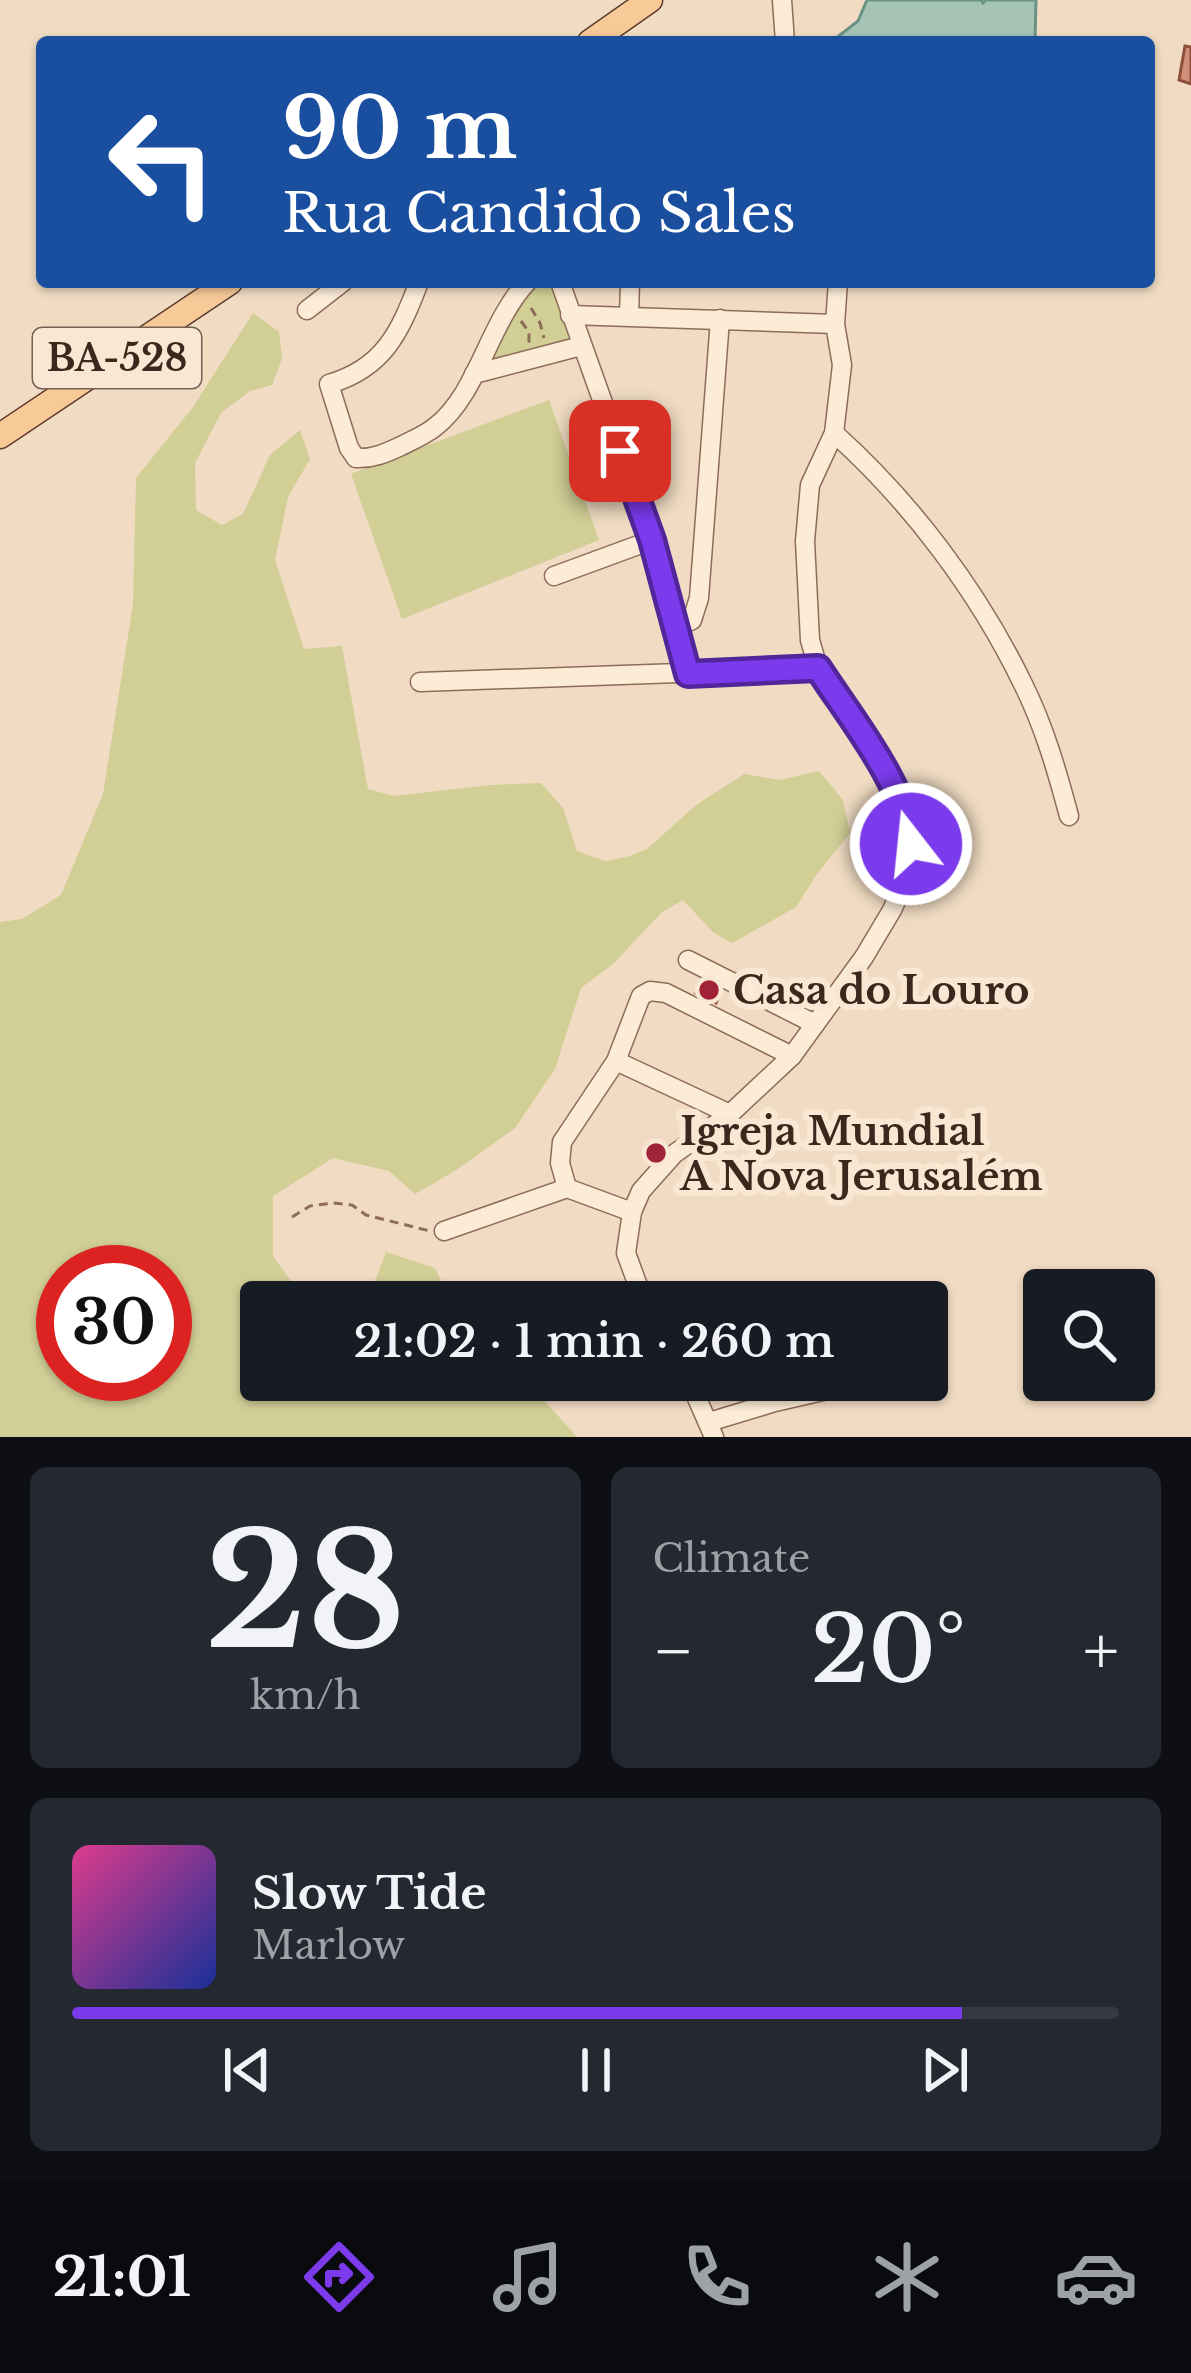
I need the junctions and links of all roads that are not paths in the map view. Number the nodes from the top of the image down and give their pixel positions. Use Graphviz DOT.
graph roads {
  1 [pos="650,0"];
  2 [pos="782,0"];
  3 [pos="599,36"];
  4 [pos="785,36"];
  5 [pos="221,288"];
  6 [pos="335,288"];
  7 [pos="417,288"];
  8 [pos="521,288"];
  9 [pos="562,288"];
  10 [pos="630,288"];
  11 [pos="838,288"];
  12 [pos="307,310"];
  13 [pos="570,315"];
  14 [pos="629,316"];
  15 [pos="720,319"];
  16 [pos="836,324"];
  17 [pos="581,346"];
  18 [pos="474,374"];
  19 [pos="835,433"];
  20 [pos="1,435"];
  21 [pos="652,540"];
  22 [pos="554,576"];
  23 [pos="677,626"];
  24 [pos="818,668"];
  25 [pos="688,674"];
  26 [pos="420,682"];
  27 [pos="1069,816"];
  28 [pos="688,960"];
  29 [pos="815,1024"];
  30 [pos="792,1056"];
  31 [pos="616,1061"];
  32 [pos="730,1114"];
  33 [pos="567,1188"];
  34 [pos="632,1213"];
  35 [pos="444,1231"];
  36 [pos="636,1281"];
  37 [pos="699,1401"];
  38 [pos="779,1401"];
  39 [pos="712,1430"];
  1 -- 3 [label="main road"];
  2 -- 4 [label="street"];
  5 -- 20 [label="main road, BA-528"];
  6 -- 12 [label="street"];
  7 -- 18 [label="street"];
  8 -- 18 [label="street"];
  9 -- 13 [label="street"];
  10 -- 14 [label="street"];
  11 -- 16 [label="street"];
  13 -- 14 [label="street"];
  13 -- 17 [label="street"];
  14 -- 15 [label="street"];
  15 -- 16 [label="street"];
  15 -- 23 [label="street"];
  16 -- 19 [label="street"];
  17 -- 18 [label="street"];
  17 -- 21 [label="street"];
  19 -- 24 [label="street"];
  19 -- 27 [label="street"];
  21 -- 22 [label="street"];
  21 -- 23 [label="street"];
  23 -- 25 [label="street"];
  24 -- 25 [label="street"];
  24 -- 29 [label="street"];
  25 -- 26 [label="street"];
  28 -- 29 [label="street"];
  29 -- 30 [label="street"];
  30 -- 31 [label="street"];
  30 -- 32 [label="street"];
  31 -- 32 [label="street"];
  31 -- 33 [label="street"];
  32 -- 34 [label="street"];
  33 -- 34 [label="street"];
  33 -- 35 [label="street"];
  34 -- 36 [label="street"];
  37 -- 39 [label="street"];
  38 -- 39 [label="street"];
}
